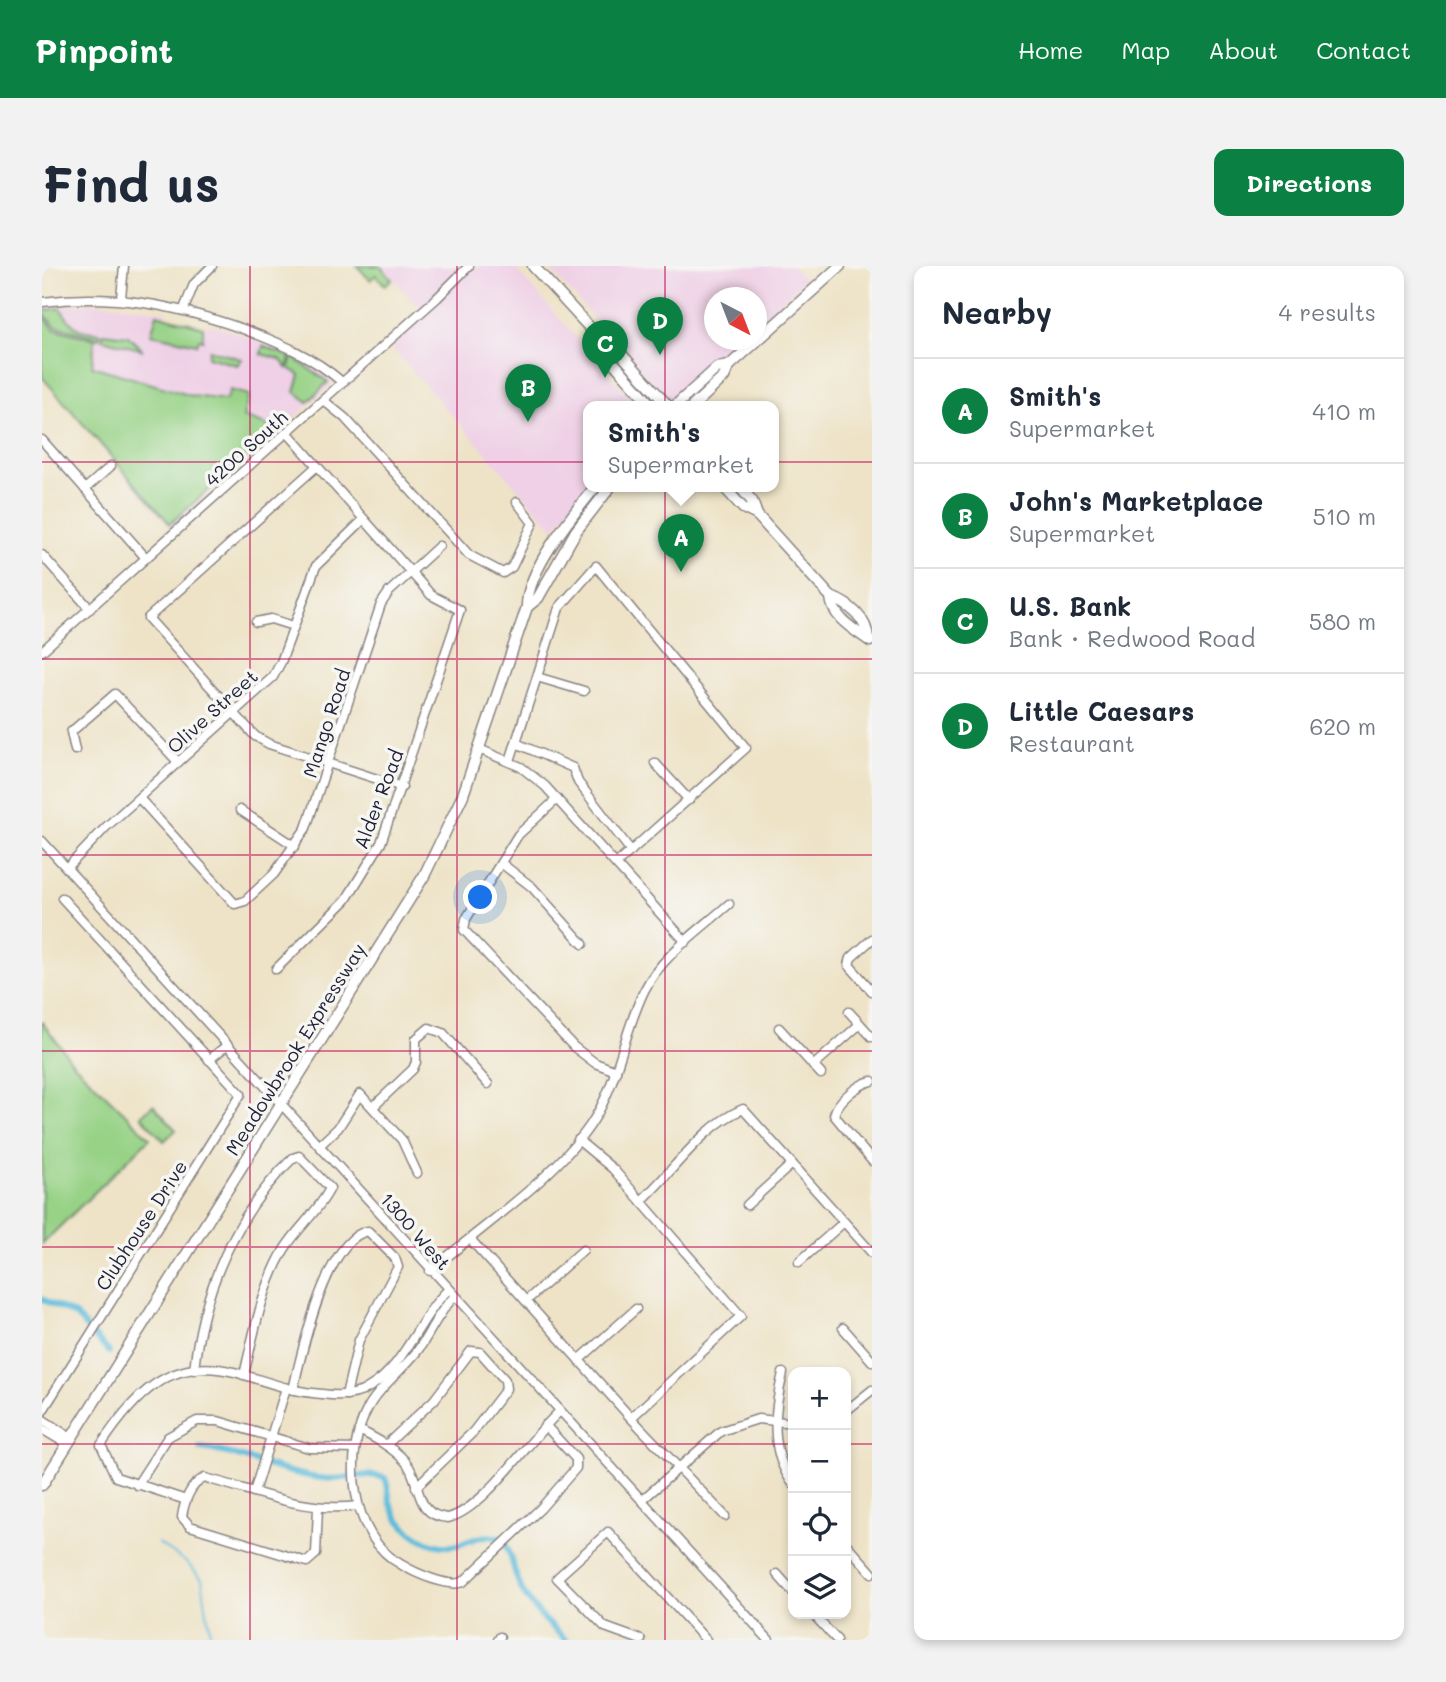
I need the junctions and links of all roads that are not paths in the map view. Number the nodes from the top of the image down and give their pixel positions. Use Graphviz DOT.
graph roads {
  1 [pos="124,266"];
  2 [pos="212,266"];
  3 [pos="468,266"];
  4 [pos="533,266"];
  5 [pos="840,266"];
  6 [pos="121,298"];
  7 [pos="42,302"];
  8 [pos="184,309"];
  9 [pos="602,341"];
  10 [pos="729,366"];
  11 [pos="342,382"];
  12 [pos="323,400"];
  13 [pos="648,401"];
  14 [pos="664,401"];
  15 [pos="681,401"];
  16 [pos="698,401"];
  17 [pos="287,432"];
  18 [pos="42,440"];
  19 [pos="111,466"];
  20 [pos="317,466"];
  21 [pos="85,489"];
  22 [pos="592,492"];
  23 [pos="607,492"];
  24 [pos="728,492"];
  25 [pos="744,492"];
  26 [pos="517,502"];
  27 [pos="757,515"];
  28 [pos="364,519"];
  29 [pos="568,524"];
  30 [pos="439,546"];
  31 [pos="42,555"];
  32 [pos="146,558"];
  33 [pos="556,564"];
  34 [pos="411,572"];
  35 [pos="527,607"];
  36 [pos="90,609"];
  37 [pos="256,622"];
  38 [pos="293,626"];
  39 [pos="870,641"];
  40 [pos="42,651"];
  41 [pos="537,677"];
  42 [pos="584,691"];
  43 [pos="233,713"];
  44 [pos="516,743"];
  45 [pos="479,749"];
  46 [pos="75,750"];
  47 [pos="510,761"];
  48 [pos="178,762"];
  49 [pos="655,763"];
  50 [pos="330,764"];
  51 [pos="401,787"];
  52 [pos="139,798"];
  53 [pos="557,799"];
  54 [pos="689,800"];
  55 [pos="240,810"];
  56 [pos="42,841"];
  57 [pos="295,846"];
  58 [pos="631,851"];
  59 [pos="501,863"];
  60 [pos="616,864"];
  61 [pos="67,868"];
  62 [pos="62,898"];
  63 [pos="729,904"];
  64 [pos="872,939"];
  65 [pos="686,942"];
  66 [pos="583,944"];
  67 [pos="276,969"];
  68 [pos="872,991"];
  69 [pos="849,1012"];
  70 [pos="860,1024"];
  71 [pos="779,1028"];
  72 [pos="872,1037"];
  73 [pos="226,1046"];
  74 [pos="209,1060"];
  75 [pos="813,1066"];
  76 [pos="615,1071"];
  77 [pos="821,1074"];
  78 [pos="872,1081"];
  79 [pos="488,1084"];
  80 [pos="280,1104"];
  81 [pos="373,1107"];
  82 [pos="578,1140"];
  83 [pos="320,1145"];
  84 [pos="872,1160"];
  85 [pos="792,1164"];
  86 [pos="417,1173"];
  87 [pos="641,1201"];
  88 [pos="747,1205"];
  89 [pos="844,1222"];
  90 [pos="471,1240"];
  91 [pos="583,1250"];
  92 [pos="872,1253"];
  93 [pos="799,1262"];
  94 [pos="430,1271"];
  95 [pos="451,1293"];
  96 [pos="526,1301"];
  97 [pos="636,1309"];
  98 [pos="843,1328"];
  99 [pos="579,1360"];
  100 [pos="872,1361"];
  101 [pos="194,1370"];
  102 [pos="783,1373"];
  103 [pos="244,1375"];
  104 [pos="290,1389"];
  105 [pos="872,1390"];
  106 [pos="346,1395"];
  107 [pos="851,1406"];
  108 [pos="42,1412"];
  109 [pos="559,1412"];
  110 [pos="631,1418"];
  111 [pos="42,1419"];
  112 [pos="775,1420"];
  113 [pos="788,1422"];
  114 [pos="545,1425"];
  115 [pos="42,1429"];
  116 [pos="359,1430"];
  117 [pos="271,1437"];
  118 [pos="69,1441"];
  119 [pos="386,1445"];
  120 [pos="355,1448"];
  121 [pos="678,1467"];
  122 [pos="788,1474"];
  123 [pos="42,1485"];
  124 [pos="137,1485"];
  125 [pos="416,1487"];
  126 [pos="254,1492"];
  127 [pos="186,1500"];
  128 [pos="642,1500"];
  129 [pos="358,1506"];
  130 [pos="318,1508"];
  131 [pos="725,1516"];
  132 [pos="851,1550"];
  133 [pos="872,1573"];
  134 [pos="777,1574"];
  135 [pos="788,1586"];
  136 [pos="818,1619"];
  137 [pos="641,1640"];
  138 [pos="706,1640"];
  139 [pos="769,1640"];
  140 [pos="837,1640"];
  1 -- 6 [label="street"];
  2 -- 8 [label="street"];
  3 -- 11 [label="street, 4200 South"];
  4 -- 9 [label="main road"];
  5 -- 10 [label="main road"];
  6 -- 7 [label="street"];
  6 -- 8 [label="street"];
  8 -- 11 [label="street"];
  9 -- 13 [label="main road"];
  9 -- 14 [label="main road"];
  10 -- 15 [label="main road"];
  10 -- 16 [label="main road"];
  11 -- 12 [label="street, 4200 South"];
  12 -- 17 [label="street, 4200 South"];
  12 -- 26 [label="street"];
  17 -- 20 [label="street"];
  17 -- 32 [label="street, 4200 South"];
  18 -- 21 [label="street"];
  19 -- 21 [label="street"];
  20 -- 28 [label="street"];
  20 -- 43 [label="street"];
  21 -- 32 [label="street"];
  22 -- 29 [label="main road, Meadowbrook Expressway"];
  23 -- 33 [label="main road, Meadowbrook Expressway"];
  24 -- 27 [label="main road"];
  25 -- 27 [label="main road"];
  27 -- 39 [label="main road"];
  28 -- 34 [label="street"];
  28 -- 38 [label="street, Olive Street"];
  29 -- 33 [label="main road"];
  29 -- 35 [label="main road, Meadowbrook Expressway"];
  30 -- 34 [label="street, Mango Road"];
  31 -- 36 [label="street"];
  32 -- 36 [label="street, 4200 South"];
  33 -- 35 [label="main road, Meadowbrook Expressway"];
  34 -- 50 [label="street, Mango Road"];
  34 -- 51 [label="street, Alder Road"];
  35 -- 45 [label="main road, Meadowbrook Expressway"];
  36 -- 40 [label="street, 4200 South"];
  37 -- 38 [label="street"];
  38 -- 43 [label="street, Olive Street"];
  41 -- 42 [label="street"];
  41 -- 44 [label="street"];
  41 -- 54 [label="street"];
  43 -- 48 [label="street, Olive Street"];
  43 -- 50 [label="street"];
  44 -- 47 [label="street"];
  44 -- 58 [label="street"];
  45 -- 47 [label="street"];
  45 -- 80 [label="main road, Meadowbrook Expressway"];
  46 -- 48 [label="street"];
  47 -- 53 [label="street"];
  48 -- 52 [label="street, Olive Street"];
  49 -- 54 [label="street"];
  50 -- 51 [label="street"];
  50 -- 57 [label="street, Mango Road"];
  51 -- 67 [label="street, Alder Road"];
  52 -- 57 [label="street, Mango Road"];
  52 -- 61 [label="street, Olive Street"];
  53 -- 59 [label="street"];
  53 -- 60 [label="street"];
  54 -- 58 [label="street"];
  55 -- 57 [label="street"];
  56 -- 61 [label="street, 1300 West"];
  58 -- 60 [label="street"];
  59 -- 66 [label="street"];
  59 -- 76 [label="street"];
  60 -- 65 [label="street"];
  61 -- 73 [label="street, 1300 West"];
  62 -- 74 [label="street, Clubhouse Drive"];
  63 -- 65 [label="street"];
  64 -- 68 [label="street"];
  65 -- 76 [label="street"];
  69 -- 70 [label="street"];
  70 -- 72 [label="street"];
  70 -- 75 [label="street"];
  71 -- 75 [label="street"];
  73 -- 74 [label="street"];
  73 -- 80 [label="street, 1300 West"];
  74 -- 108 [label="street, Clubhouse Drive"];
  75 -- 77 [label="street"];
  76 -- 82 [label="street"];
  78 -- 84 [label="street"];
  79 -- 81 [label="street"];
  80 -- 83 [label="street, 1300 West"];
  80 -- 118 [label="main road, Meadowbrook Expressway"];
  81 -- 83 [label="street"];
  81 -- 86 [label="street"];
  82 -- 87 [label="street"];
  82 -- 90 [label="street"];
  83 -- 94 [label="street, 1300 West"];
  85 -- 87 [label="street"];
  85 -- 88 [label="street"];
  85 -- 89 [label="street"];
  87 -- 110 [label="street"];
  89 -- 92 [label="street"];
  89 -- 93 [label="street"];
  90 -- 94 [label="street"];
  90 -- 96 [label="street"];
  91 -- 96 [label="street"];
  94 -- 95 [label="street, 1300 West"];
  95 -- 106 [label="street"];
  95 -- 109 [label="street, 1300 West"];
  95 -- 116 [label="street"];
  96 -- 99 [label="street"];
  97 -- 99 [label="street"];
  98 -- 100 [label="street"];
  99 -- 110 [label="street"];
  101 -- 103 [label="street"];
  101 -- 103 [label="street"];
  101 -- 124 [label="street"];
  102 -- 112 [label="street"];
  103 -- 104 [label="street"];
  104 -- 106 [label="street"];
  104 -- 106 [label="street"];
  104 -- 117 [label="street"];
  105 -- 107 [label="street"];
  109 -- 114 [label="street"];
  109 -- 128 [label="street, 1300 West"];
  110 -- 121 [label="street"];
  111 -- 118 [label="street"];
  112 -- 113 [label="street"];
  112 -- 121 [label="street"];
  112 -- 122 [label="street"];
  114 -- 125 [label="street"];
  114 -- 129 [label="street"];
  115 -- 118 [label="street"];
  116 -- 119 [label="street"];
  116 -- 120 [label="street"];
  117 -- 120 [label="street"];
  117 -- 124 [label="street"];
  117 -- 126 [label="street"];
  118 -- 123 [label="main road, Meadowbrook Expressway"];
  119 -- 125 [label="street"];
  119 -- 125 [label="street"];
  120 -- 129 [label="street"];
  121 -- 128 [label="street"];
  121 -- 131 [label="street"];
  124 -- 127 [label="street"];
  126 -- 127 [label="street"];
  126 -- 130 [label="street"];
  127 -- 130 [label="street"];
  128 -- 139 [label="street, 1300 West"];
  129 -- 130 [label="street"];
  132 -- 133 [label="street"];
  134 -- 135 [label="street"];
  136 -- 140 [label="street"];
  137 -- 138 [label="street"];
}
